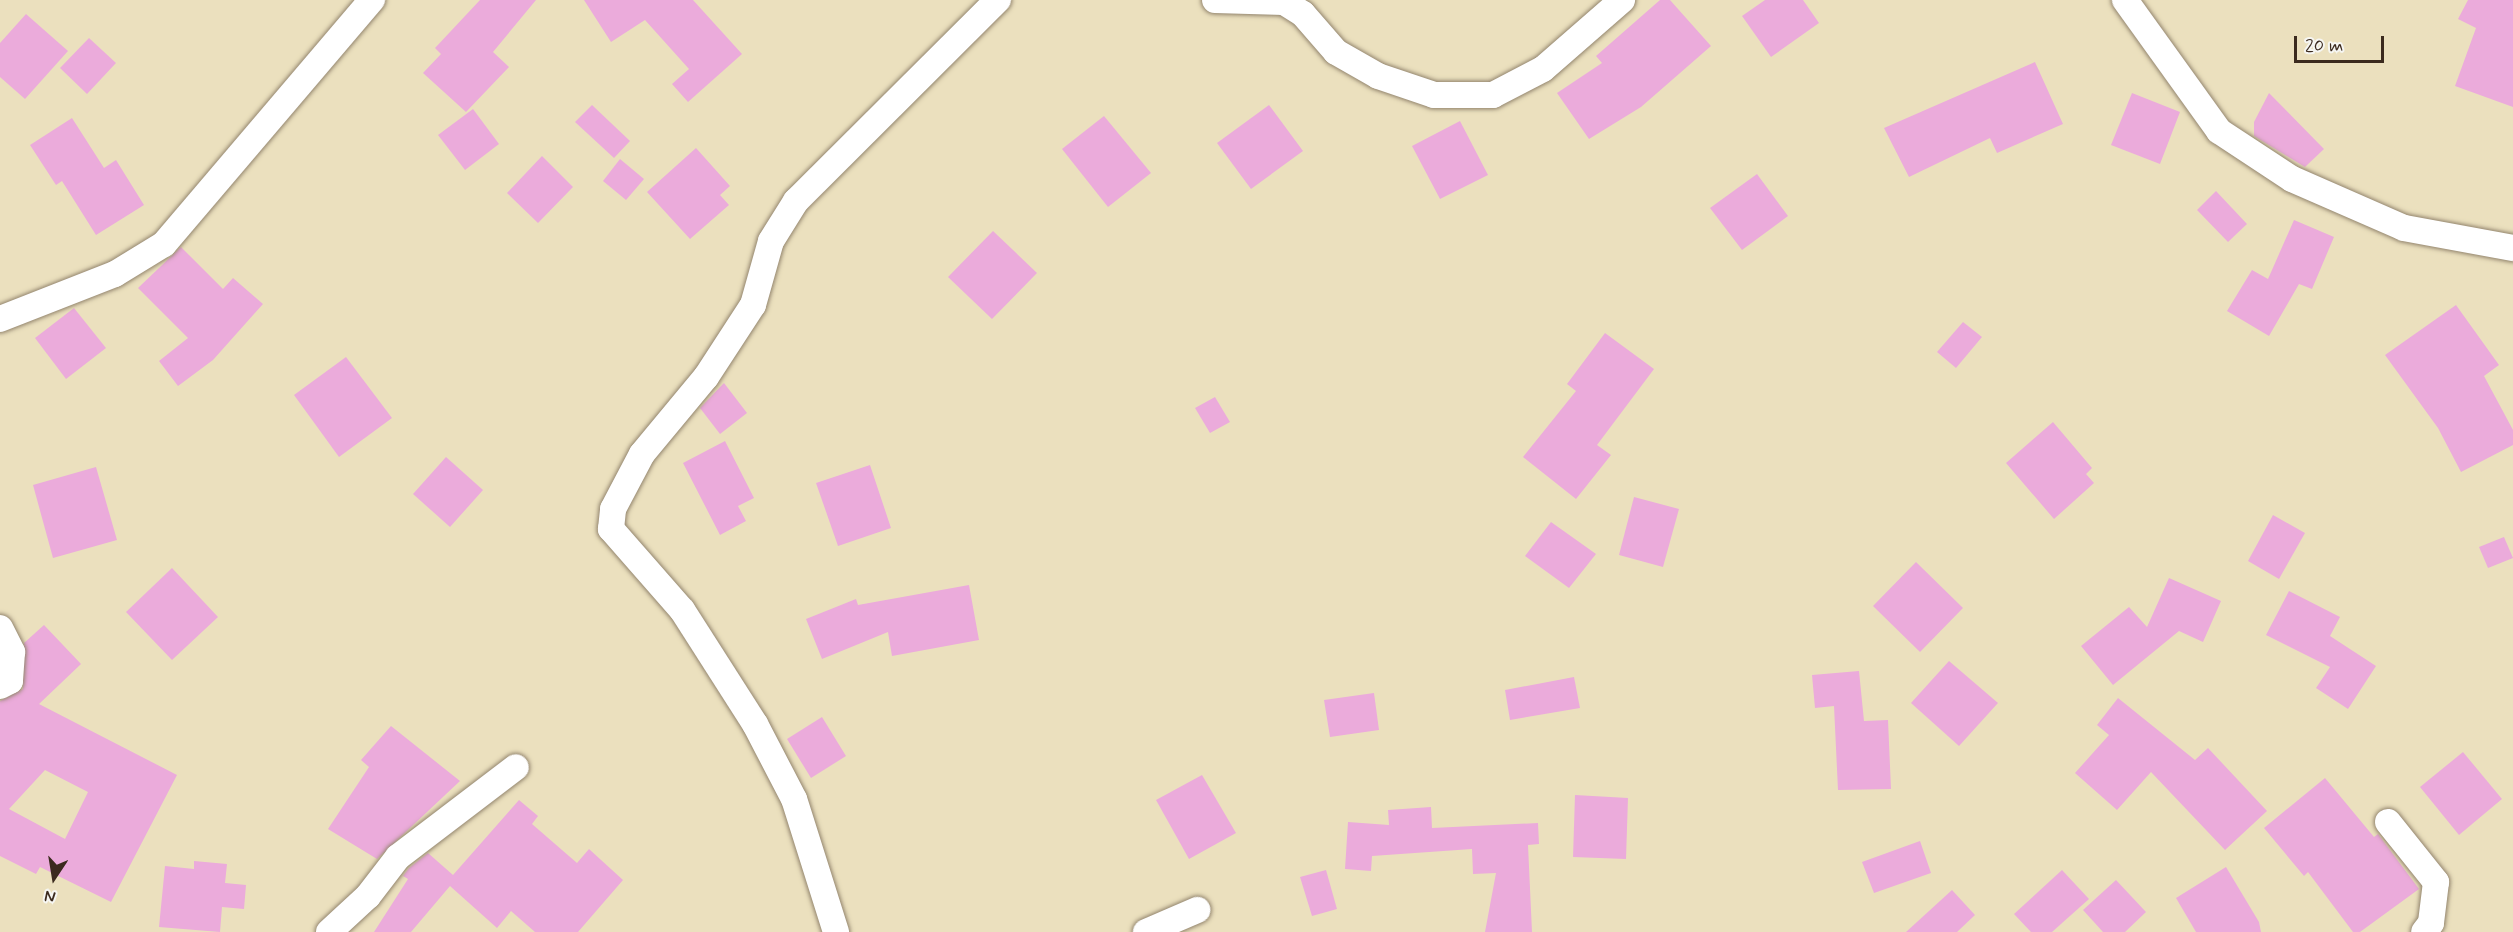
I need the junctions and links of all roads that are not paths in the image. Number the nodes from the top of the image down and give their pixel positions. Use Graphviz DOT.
graph roads {
  1 [pos="372,0"];
  2 [pos="998,0"];
  3 [pos="1215,0"];
  4 [pos="1622,0"];
  5 [pos="2125,0"];
  6 [pos="2513,248"];
  7 [pos="0,319"];
  8 [pos="0,628"];
  9 [pos="0,686"];
  10 [pos="516,767"];
  11 [pos="2388,822"];
  12 [pos="1197,910"];
  13 [pos="329,932"];
  14 [pos="836,932"];
  15 [pos="1146,932"];
  16 [pos="2424,932"];
  1 -- 7 [label="street"];
  2 -- 14 [label="street"];
  3 -- 4 [label="street"];
  5 -- 6 [label="street"];
  8 -- 9 [label="street"];
  10 -- 13 [label="street"];
  11 -- 16 [label="street"];
  12 -- 15 [label="street"];
}
